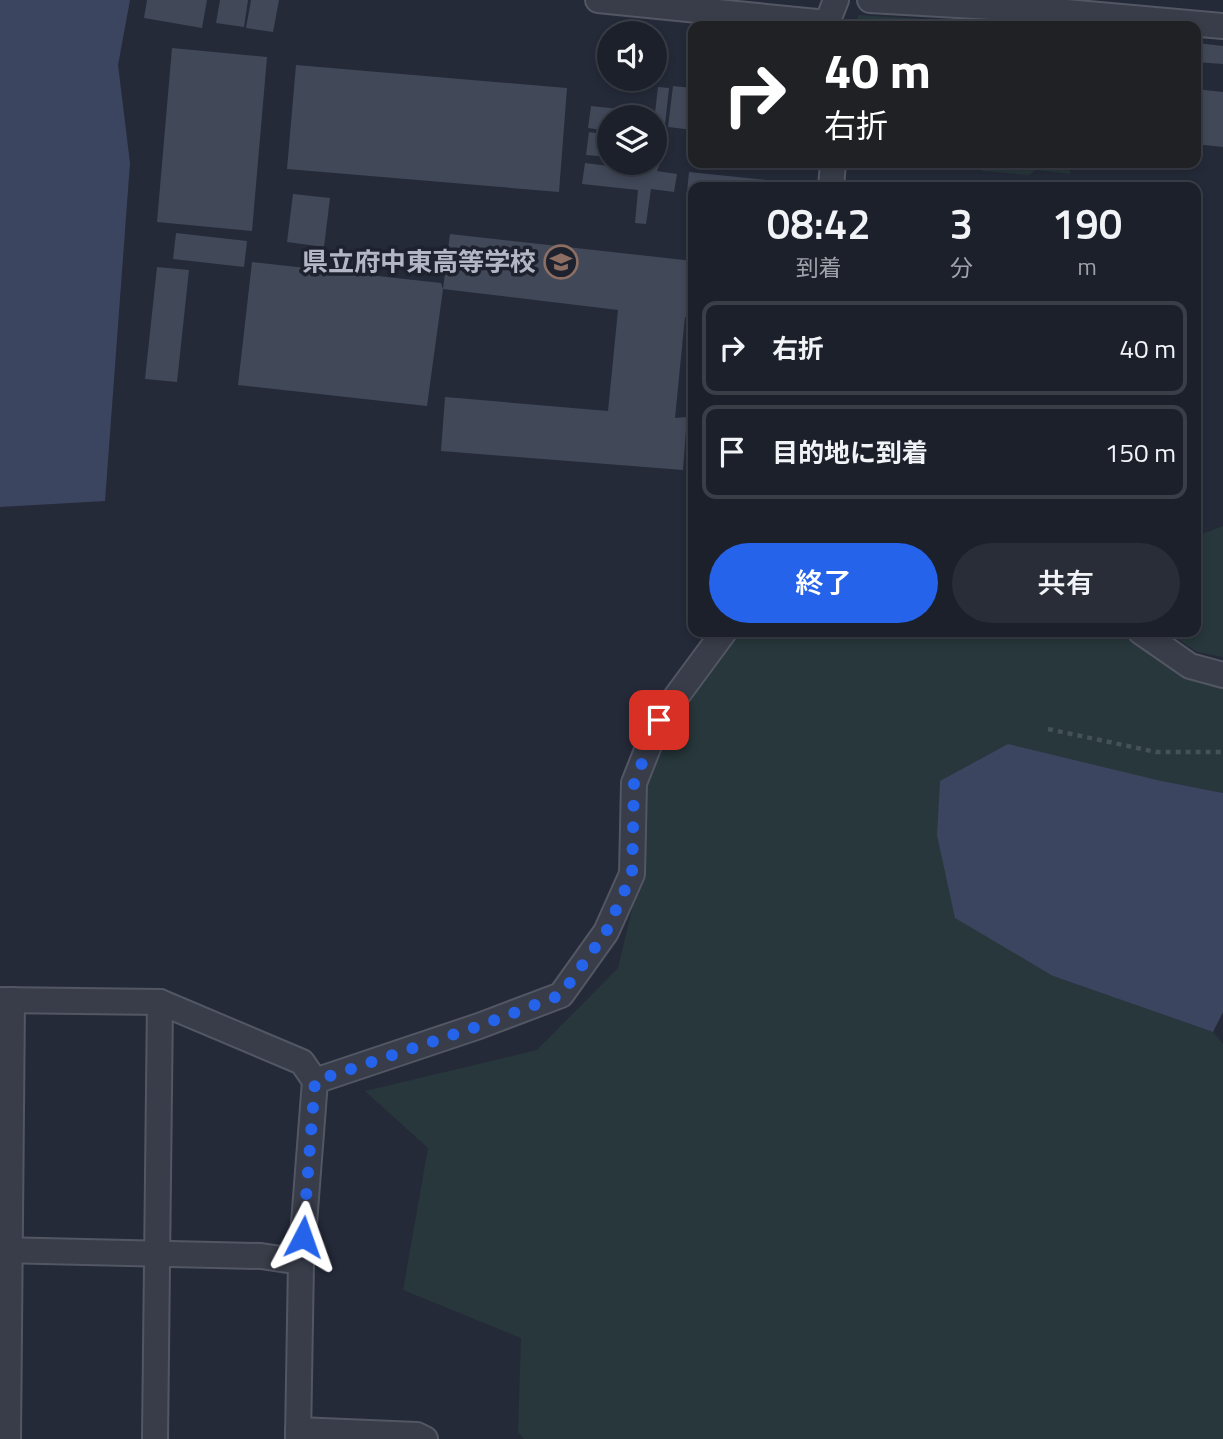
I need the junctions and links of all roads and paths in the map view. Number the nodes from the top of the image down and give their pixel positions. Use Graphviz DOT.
graph roads {
  1 [pos="598,0"];
  2 [pos="870,0"];
  3 [pos="1025,4"];
  4 [pos="831,16"];
  5 [pos="1178,21"];
  6 [pos="1201,24"];
  7 [pos="1223,26"];
  8 [pos="720,637"];
  9 [pos="1148,637"];
  10 [pos="1223,675"];
  11 [pos="1048,729"];
  12 [pos="1223,752"];
  13 [pos="6,1000"];
  14 [pos="160,1002"];
  15 [pos="315,1081"];
  16 [pos="5,1250"];
  17 [pos="159,1254"];
  18 [pos="300,1262"];
  19 [pos="298,1435"];
  20 [pos="8,1439"];
  21 [pos="155,1439"];
  22 [pos="425,1439"];
  1 -- 4 [label="street"];
  2 -- 3 [label="street"];
  3 -- 5 [label="street"];
  6 -- 7 [label="street"];
  8 -- 15 [label="street"];
  9 -- 10 [label="street"];
  11 -- 12 [label="path"];
  13 -- 14 [label="street"];
  13 -- 16 [label="street"];
  14 -- 15 [label="street"];
  14 -- 17 [label="street"];
  15 -- 18 [label="street"];
  16 -- 17 [label="street"];
  16 -- 20 [label="street"];
  17 -- 18 [label="street"];
  17 -- 21 [label="street"];
  18 -- 19 [label="street"];
  19 -- 22 [label="street"];
}
